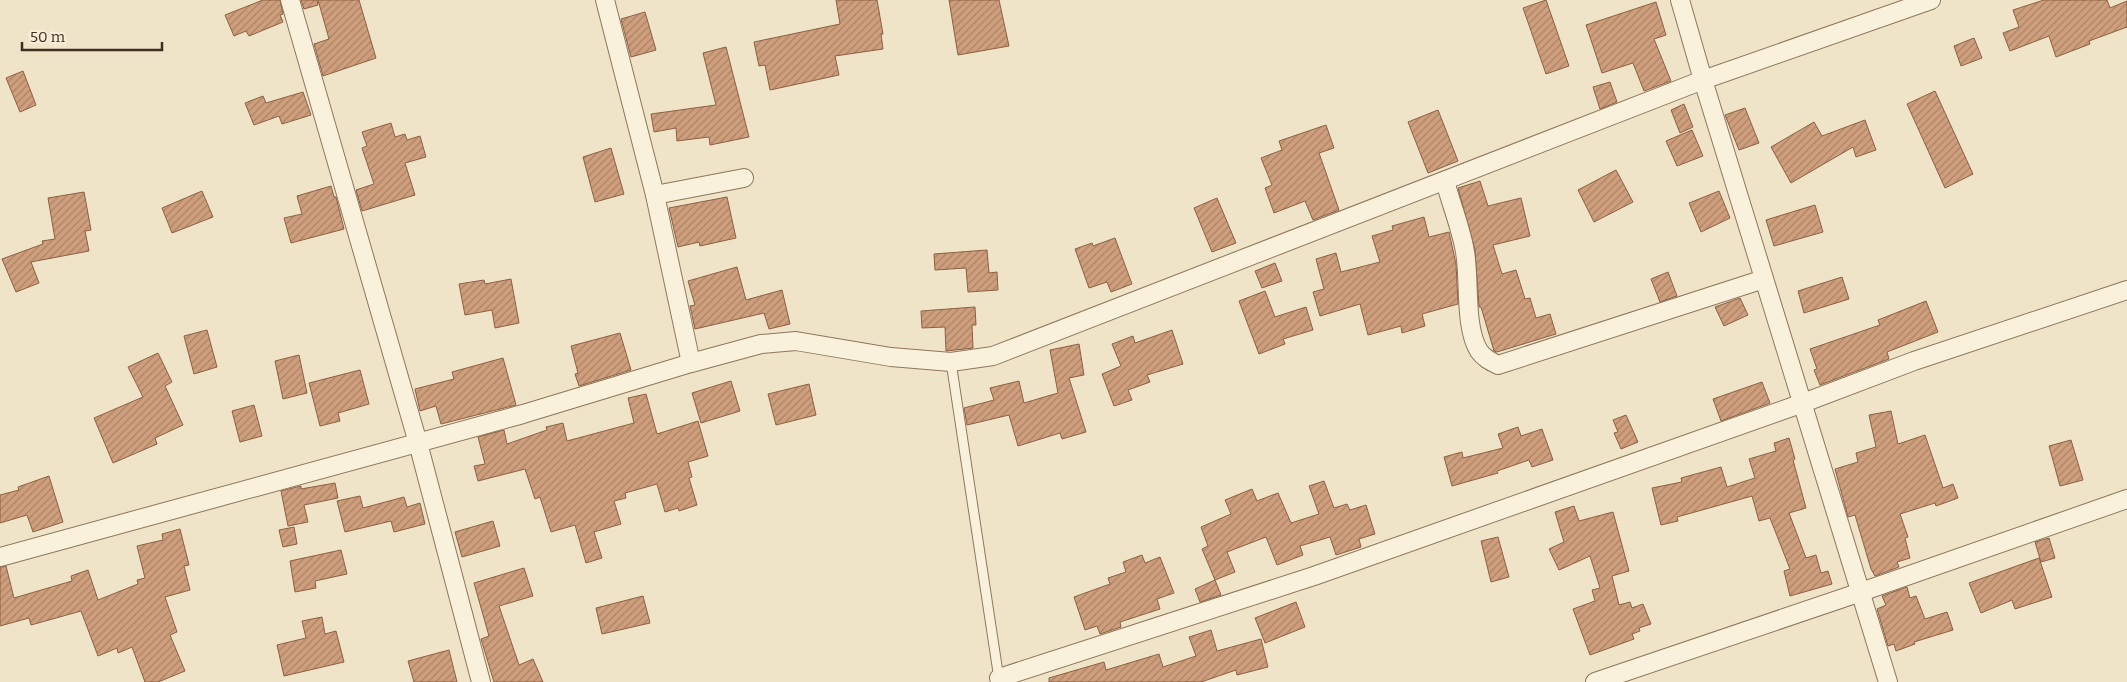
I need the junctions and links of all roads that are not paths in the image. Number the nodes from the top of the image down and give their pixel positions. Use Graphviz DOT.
graph roads {
  1 [pos="290,0"];
  2 [pos="605,0"];
  3 [pos="1680,0"];
  4 [pos="1931,0"];
  5 [pos="1703,80"];
  6 [pos="744,178"];
  7 [pos="1445,180"];
  8 [pos="655,195"];
  9 [pos="1764,279"];
  10 [pos="2127,290"];
  11 [pos="951,362"];
  12 [pos="691,363"];
  13 [pos="1803,403"];
  14 [pos="418,443"];
  15 [pos="2127,499"];
  16 [pos="0,557"];
  17 [pos="1861,592"];
  18 [pos="999,680"];
  19 [pos="480,682"];
  20 [pos="1595,682"];
  21 [pos="1888,682"];
  1 -- 14 [label="street"];
  2 -- 8 [label="street"];
  3 -- 5 [label="street"];
  4 -- 5 [label="street"];
  5 -- 7 [label="street"];
  5 -- 9 [label="street"];
  6 -- 8 [label="street"];
  7 -- 9 [label="street"];
  7 -- 11 [label="street"];
  8 -- 12 [label="street"];
  9 -- 13 [label="street"];
  10 -- 13 [label="street"];
  11 -- 12 [label="street"];
  11 -- 18 [label="lane"];
  12 -- 14 [label="street"];
  13 -- 17 [label="street"];
  13 -- 18 [label="street"];
  14 -- 16 [label="street"];
  14 -- 19 [label="street"];
  15 -- 17 [label="street"];
  17 -- 20 [label="street"];
  17 -- 21 [label="street"];
}
